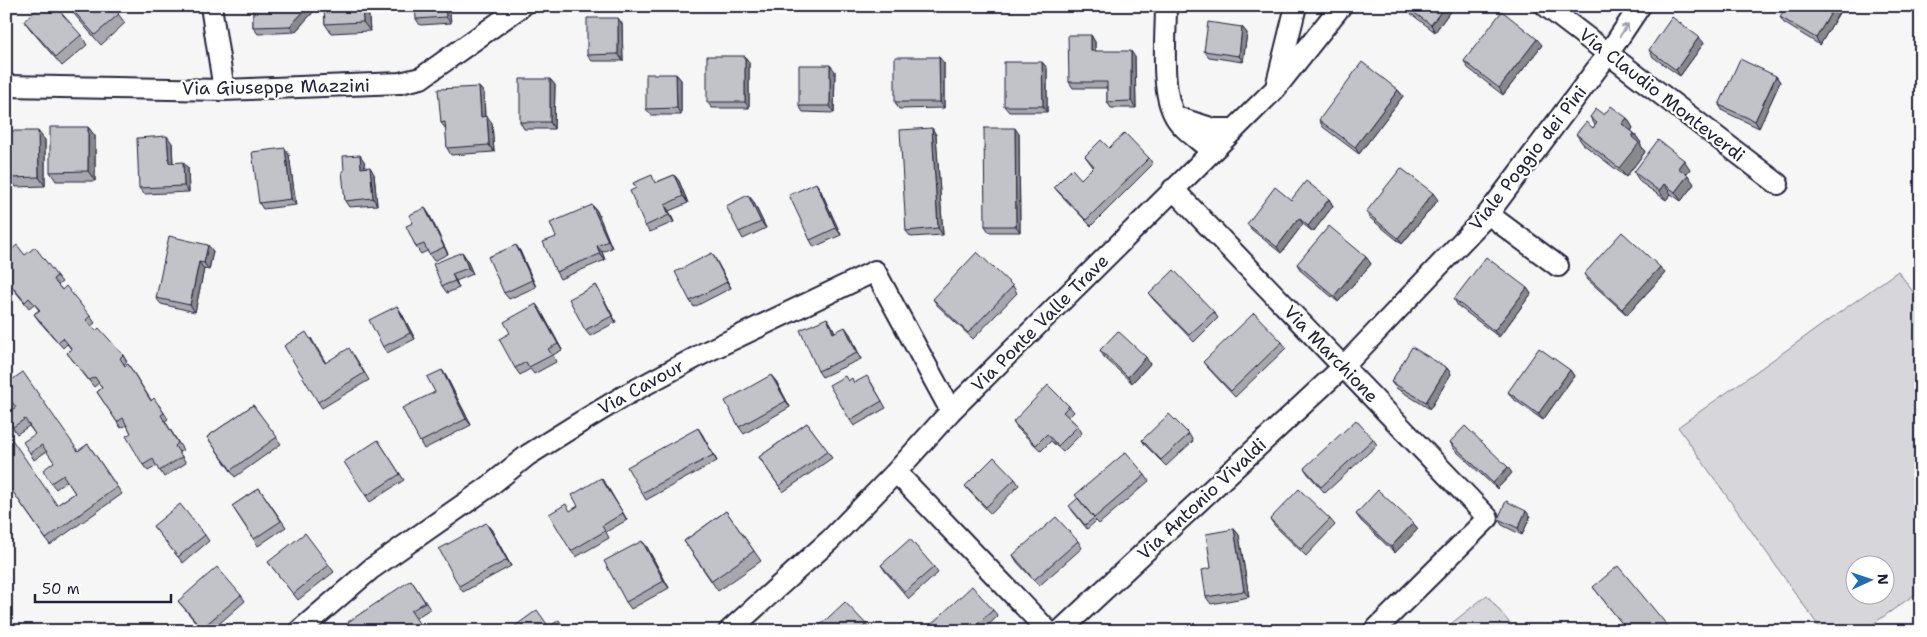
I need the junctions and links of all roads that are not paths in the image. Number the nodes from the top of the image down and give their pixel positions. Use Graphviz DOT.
graph roads {
  1 [pos="211,6"];
  2 [pos="522,6"];
  3 [pos="1166,6"];
  4 [pos="1296,6"];
  5 [pos="1342,6"];
  6 [pos="1546,6"];
  7 [pos="1640,6"];
  8 [pos="1608,54"];
  9 [pos="6,86"];
  10 [pos="1275,89"];
  11 [pos="224,90"];
  12 [pos="1175,116"];
  13 [pos="1235,129"];
  14 [pos="1211,151"];
  15 [pos="1778,184"];
  16 [pos="1174,189"];
  17 [pos="1488,214"];
  18 [pos="1558,266"];
  19 [pos="1343,367"];
  20 [pos="951,411"];
  21 [pos="896,472"];
  22 [pos="299,631"];
  23 [pos="729,631"];
  24 [pos="1048,631"];
  25 [pos="1060,631"];
  26 [pos="1374,631"];
  1 -- 11 [label="street"];
  2 -- 11 [label="street, Via Giuseppe Mazzini"];
  3 -- 12 [label="street"];
  4 -- 10 [label="street"];
  5 -- 10 [label="street, Via Ponte Valle Trave"];
  6 -- 8 [label="street, Via Claudio Monteverdi"];
  8 -- 7 [label="street, Viale Poggio dei Pini, one-way"];
  8 -- 15 [label="street, Via Claudio Monteverdi"];
  8 -- 17 [label="street, Viale Poggio dei Pini"];
  9 -- 11 [label="street, Via Giuseppe Mazzini"];
  10 -- 13 [label="street, Via Ponte Valle Trave"];
  12 -- 13 [label="street"];
  12 -- 14 [label="street"];
  13 -- 14 [label="street, Via Ponte Valle Trave"];
  14 -- 16 [label="street, Via Ponte Valle Trave"];
  16 -- 19 [label="street, Via Marchione"];
  16 -- 20 [label="street, Via Ponte Valle Trave"];
  17 -- 18 [label="street"];
  17 -- 19 [label="street, Viale Poggio dei Pini"];
  19 -- 25 [label="street, Via Antonio Vivaldi"];
  19 -- 26 [label="street, Via Marchione"];
  20 -- 21 [label="street, Via Ponte Valle Trave"];
  20 -- 22 [label="street, Via Cavour"];
  21 -- 23 [label="street, Via Ponte Valle Trave"];
  21 -- 24 [label="street"];
}
